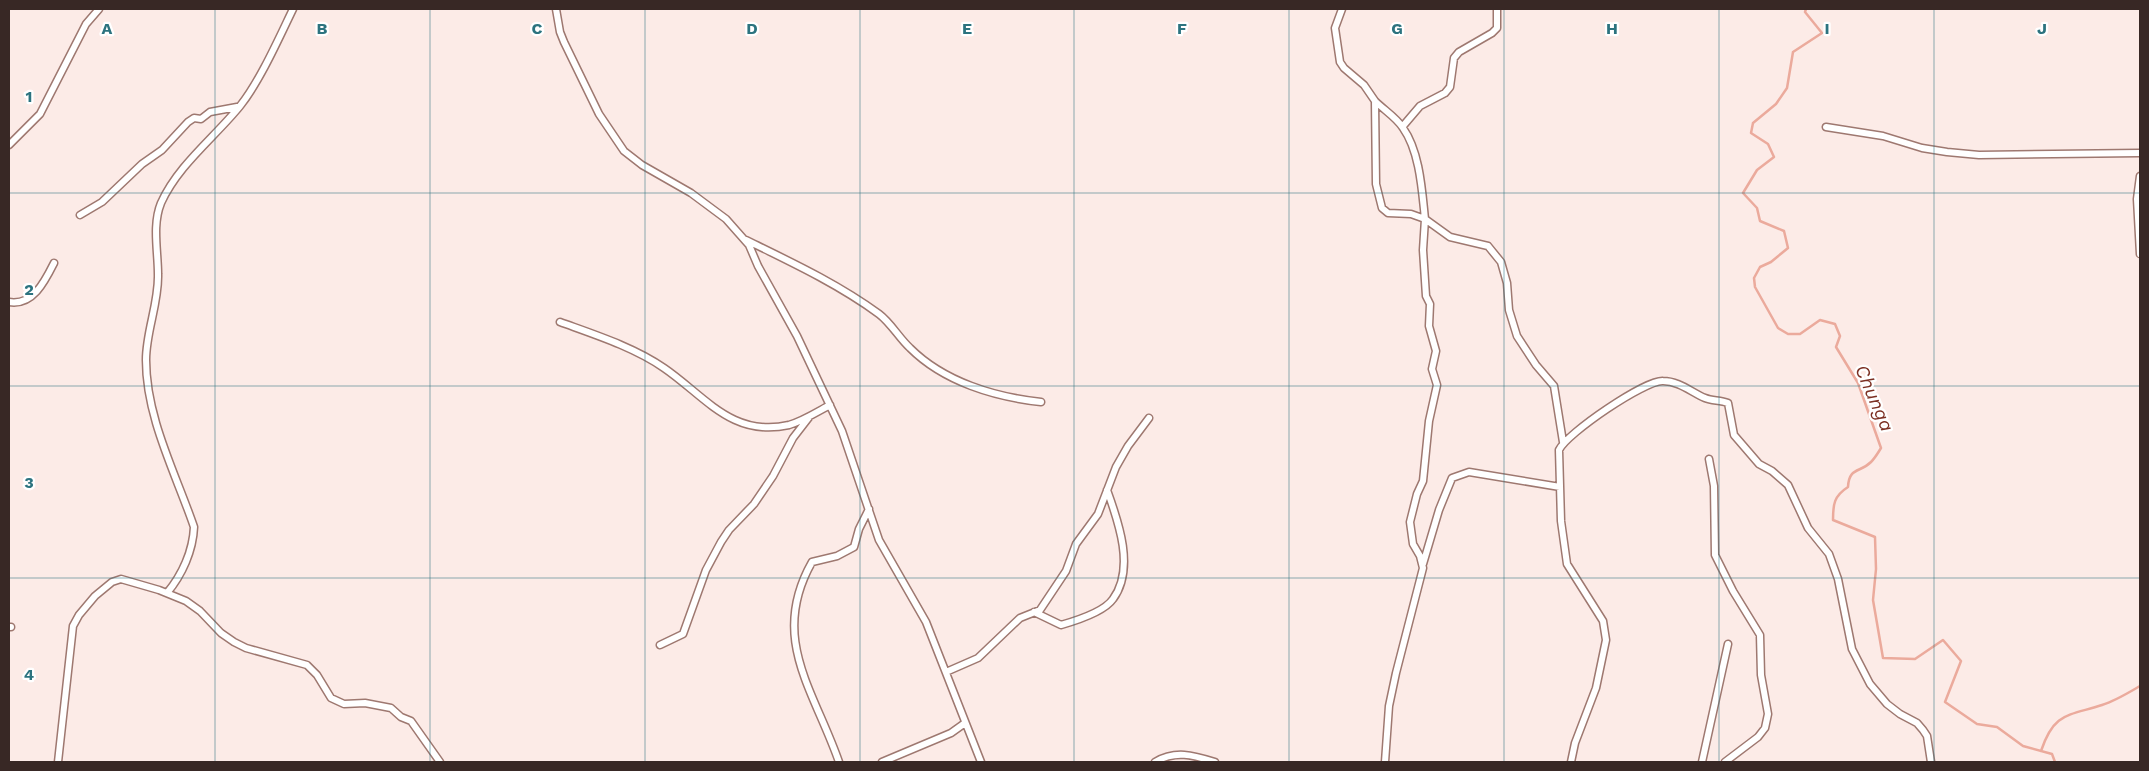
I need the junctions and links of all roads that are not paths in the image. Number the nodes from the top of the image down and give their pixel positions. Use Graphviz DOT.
graph roads {
  1 [pos="99,9"];
  2 [pos="293,9"];
  3 [pos="556,9"];
  4 [pos="1342,9"];
  5 [pos="1497,9"];
  6 [pos="1375,101"];
  7 [pos="241,105"];
  8 [pos="1402,126"];
  9 [pos="1826,127"];
  10 [pos="9,145"];
  11 [pos="2140,153"];
  12 [pos="2140,176"];
  13 [pos="80,215"];
  14 [pos="1424,219"];
  15 [pos="745,240"];
  16 [pos="2140,254"];
  17 [pos="54,264"];
  18 [pos="9,302"];
  19 [pos="560,322"];
  20 [pos="1041,402"];
  21 [pos="830,405"];
  22 [pos="811,415"];
  23 [pos="1149,418"];
  24 [pos="1563,442"];
  25 [pos="1709,459"];
  26 [pos="1560,487"];
  27 [pos="1107,490"];
  28 [pos="869,509"];
  29 [pos="1422,565"];
  30 [pos="167,593"];
  31 [pos="1034,612"];
  32 [pos="1728,644"];
  33 [pos="660,645"];
  34 [pos="946,672"];
  35 [pos="965,723"];
  36 [pos="58,762"];
  37 [pos="440,762"];
  38 [pos="838,762"];
  39 [pos="882,762"];
  40 [pos="981,762"];
  41 [pos="1155,762"];
  42 [pos="1215,762"];
  43 [pos="1385,762"];
  44 [pos="1572,762"];
  45 [pos="1702,762"];
  46 [pos="1725,762"];
  47 [pos="1931,762"];
  1 -- 10 [label="street"];
  2 -- 7 [label="street"];
  3 -- 15 [label="street"];
  4 -- 6 [label="street"];
  5 -- 8 [label="street"];
  6 -- 8 [label="street"];
  6 -- 14 [label="street"];
  7 -- 13 [label="street"];
  7 -- 30 [label="street"];
  8 -- 14 [label="street"];
  9 -- 11 [label="street"];
  12 -- 16 [label="street"];
  14 -- 24 [label="street"];
  14 -- 29 [label="street"];
  15 -- 20 [label="street"];
  15 -- 21 [label="street"];
  17 -- 18 [label="street"];
  19 -- 22 [label="street"];
  21 -- 22 [label="street"];
  21 -- 28 [label="street"];
  22 -- 33 [label="street"];
  23 -- 27 [label="street"];
  24 -- 26 [label="street"];
  24 -- 47 [label="street"];
  25 -- 46 [label="street"];
  26 -- 29 [label="street"];
  26 -- 44 [label="street"];
  27 -- 31 [label="street"];
  27 -- 31 [label="street"];
  28 -- 34 [label="street"];
  28 -- 38 [label="street"];
  29 -- 43 [label="street"];
  30 -- 36 [label="street"];
  30 -- 37 [label="street"];
  31 -- 34 [label="street"];
  32 -- 45 [label="street"];
  34 -- 35 [label="street"];
  35 -- 39 [label="street"];
  35 -- 40 [label="street"];
  41 -- 42 [label="street"];
}
